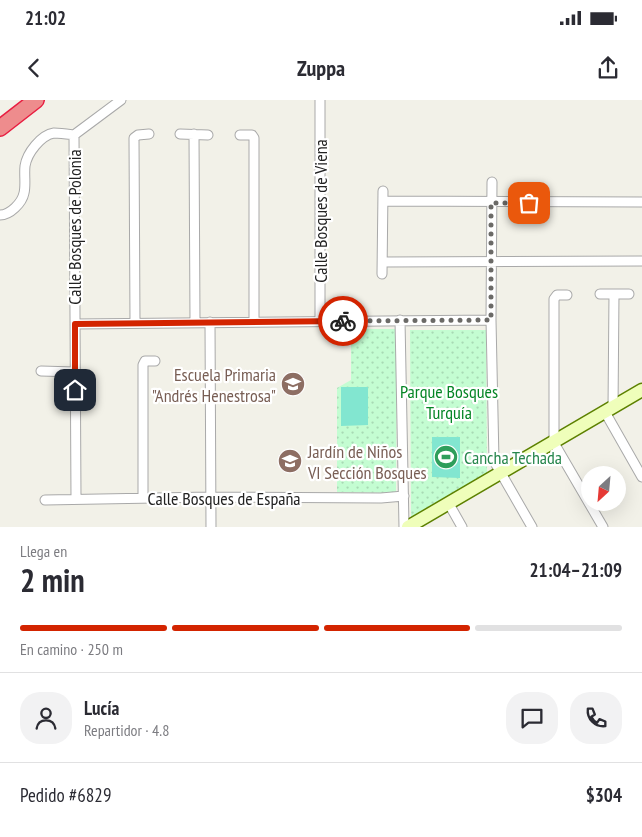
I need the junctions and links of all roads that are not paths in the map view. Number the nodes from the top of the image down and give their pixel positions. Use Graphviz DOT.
graph roads {
  1 [pos="36,100"];
  2 [pos="121,100"];
  3 [pos="320,100"];
  4 [pos="0,128"];
  5 [pos="149,134"];
  6 [pos="180,134"];
  7 [pos="194,134"];
  8 [pos="74,135"];
  9 [pos="208,135"];
  10 [pos="240,135"];
  11 [pos="492,182"];
  12 [pos="383,191"];
  13 [pos="383,202"];
  14 [pos="642,202"];
  15 [pos="491,203"];
  16 [pos="0,215"];
  17 [pos="642,261"];
  18 [pos="382,262"];
  19 [pos="492,262"];
  20 [pos="382,274"];
  21 [pos="600,294"];
  22 [pos="614,294"];
  23 [pos="629,294"];
  24 [pos="567,295"];
  25 [pos="400,320"];
  26 [pos="491,320"];
  27 [pos="320,321"];
  28 [pos="195,322"];
  29 [pos="210,322"];
  30 [pos="254,322"];
  31 [pos="135,323"];
  32 [pos="75,324"];
  33 [pos="155,361"];
  34 [pos="41,371"];
  35 [pos="75,372"];
  36 [pos="642,390"];
  37 [pos="609,410"];
  38 [pos="554,443"];
  39 [pos="501,474"];
  40 [pos="642,477"];
  41 [pos="404,496"];
  42 [pos="210,497"];
  43 [pos="76,498"];
  44 [pos="143,498"];
  45 [pos="45,500"];
  46 [pos="449,504"];
  47 [pos="211,527"];
  48 [pos="404,527"];
  49 [pos="408,527"];
  50 [pos="462,527"];
  51 [pos="532,527"];
  52 [pos="603,527"];
  1 -- 4 [label="highway"];
  2 -- 8 [label="street, Calle Bosques de Polonia"];
  3 -- 27 [label="street, Calle Bosques de Viena"];
  5 -- 31 [label="street"];
  6 -- 7 [label="street"];
  7 -- 9 [label="street"];
  7 -- 28 [label="street"];
  8 -- 16 [label="street, Calle Bosques de Polonia"];
  8 -- 32 [label="street, Calle Bosques de Polonia"];
  10 -- 30 [label="street"];
  11 -- 15 [label="street"];
  12 -- 13 [label="street"];
  13 -- 15 [label="street"];
  13 -- 18 [label="street"];
  14 -- 15 [label="street"];
  15 -- 19 [label="street"];
  17 -- 19 [label="street"];
  18 -- 19 [label="street"];
  18 -- 20 [label="street"];
  19 -- 26 [label="street"];
  21 -- 22 [label="street"];
  22 -- 23 [label="street"];
  22 -- 37 [label="street"];
  24 -- 38 [label="street"];
  25 -- 26 [label="street"];
  25 -- 27 [label="street"];
  25 -- 41 [label="street"];
  26 -- 39 [label="street"];
  27 -- 30 [label="street"];
  28 -- 29 [label="street"];
  28 -- 31 [label="street"];
  29 -- 30 [label="street"];
  29 -- 42 [label="street"];
  31 -- 32 [label="street"];
  32 -- 35 [label="street, Calle Bosques de Polonia"];
  33 -- 44 [label="street"];
  34 -- 35 [label="street"];
  35 -- 43 [label="street, Calle Bosques de Polonia"];
  36 -- 37 [label="street"];
  37 -- 38 [label="street"];
  37 -- 40 [label="street"];
  38 -- 39 [label="street"];
  38 -- 52 [label="street"];
  39 -- 46 [label="street"];
  39 -- 51 [label="street"];
  41 -- 42 [label="street, Calle Bosques de España"];
  41 -- 48 [label="street"];
  42 -- 44 [label="street, Calle Bosques de España"];
  42 -- 47 [label="street"];
  43 -- 44 [label="street, Calle Bosques de España"];
  43 -- 45 [label="street, Calle Bosques de España"];
  46 -- 49 [label="street"];
  46 -- 50 [label="street"];
}
